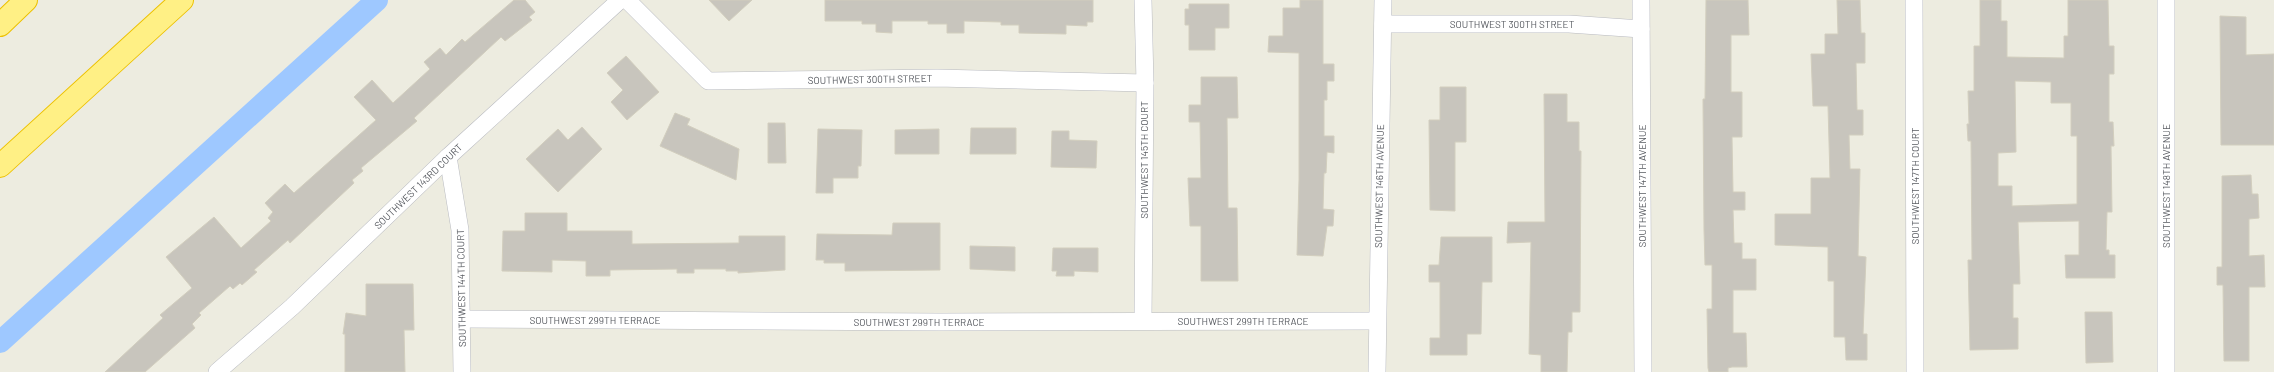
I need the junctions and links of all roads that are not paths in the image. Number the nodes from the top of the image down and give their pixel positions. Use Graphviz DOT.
graph roads {
  1 [pos="26,0"];
  2 [pos="182,0"];
  3 [pos="620,0"];
  4 [pos="627,0"];
  5 [pos="1143,0"];
  6 [pos="1383,0"];
  7 [pos="1641,0"];
  8 [pos="1914,0"];
  9 [pos="2166,0"];
  10 [pos="1383,24"];
  11 [pos="0,25"];
  12 [pos="1642,29"];
  13 [pos="1145,83"];
  14 [pos="448,157"];
  15 [pos="0,166"];
  16 [pos="462,319"];
  17 [pos="1143,321"];
  18 [pos="1376,321"];
  19 [pos="217,372"];
  20 [pos="462,372"];
  21 [pos="1377,372"];
  22 [pos="1643,372"];
  23 [pos="1916,372"];
  24 [pos="2166,372"];
  1 -- 11 [label="highway"];
  2 -- 15 [label="highway"];
  3 -- 14 [label="street, SOUTHWEST 143RD COURT"];
  4 -- 13 [label="street, SOUTHWEST 300TH STREET"];
  5 -- 13 [label="street, SOUTHWEST 145TH COURT"];
  6 -- 10 [label="street, SOUTHWEST 146TH AVENUE"];
  7 -- 12 [label="street, SOUTHWEST 147TH AVENUE"];
  8 -- 23 [label="street, SOUTHWEST 147TH COURT"];
  9 -- 24 [label="street, SOUTHWEST 148TH AVENUE"];
  10 -- 12 [label="street, SOUTHWEST 300TH STREET"];
  10 -- 18 [label="street, SOUTHWEST 146TH AVENUE"];
  12 -- 22 [label="street, SOUTHWEST 147TH AVENUE"];
  13 -- 17 [label="street, SOUTHWEST 145TH COURT"];
  14 -- 16 [label="street, SOUTHWEST 144TH COURT"];
  14 -- 19 [label="street, SOUTHWEST 143RD COURT"];
  16 -- 17 [label="street, SOUTHWEST 299TH TERRACE"];
  16 -- 20 [label="street, SOUTHWEST 144TH COURT"];
  17 -- 18 [label="street, SOUTHWEST 299TH TERRACE"];
  18 -- 21 [label="street, SOUTHWEST 146TH AVENUE"];
}
